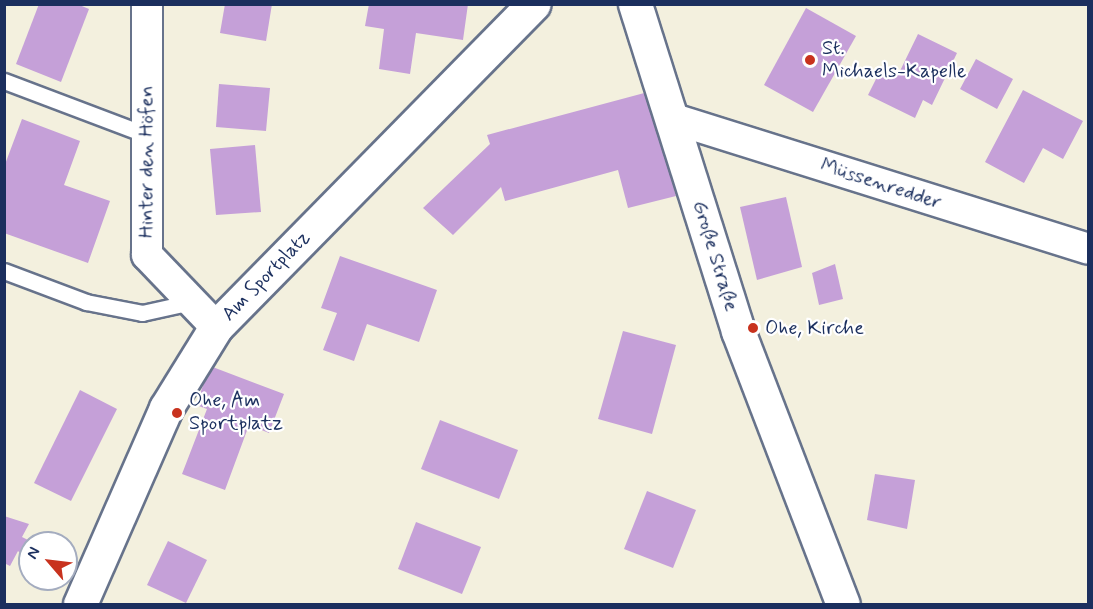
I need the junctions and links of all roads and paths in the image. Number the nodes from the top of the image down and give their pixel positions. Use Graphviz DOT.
graph roads {
  1 [pos="147,4"];
  2 [pos="532,4"];
  3 [pos="635,4"];
  4 [pos="4,81"];
  5 [pos="674,119"];
  6 [pos="147,135"];
  7 [pos="1089,249"];
  8 [pos="4,271"];
  9 [pos="192,302"];
  10 [pos="216,327"];
  11 [pos="80,604"];
  12 [pos="843,604"];
  1 -- 6 [label="street, Hinter den Höfen"];
  2 -- 10 [label="street, Am Sportplatz"];
  3 -- 5 [label="street, Große Straße"];
  4 -- 6 [label="lane"];
  5 -- 7 [label="street, Müssenredder"];
  5 -- 12 [label="street, Große Straße"];
  6 -- 9 [label="street, Hinter den Höfen"];
  8 -- 9 [label="lane"];
  9 -- 10 [label="street, Hinter den Höfen"];
  10 -- 11 [label="street, Am Sportplatz"];
}
